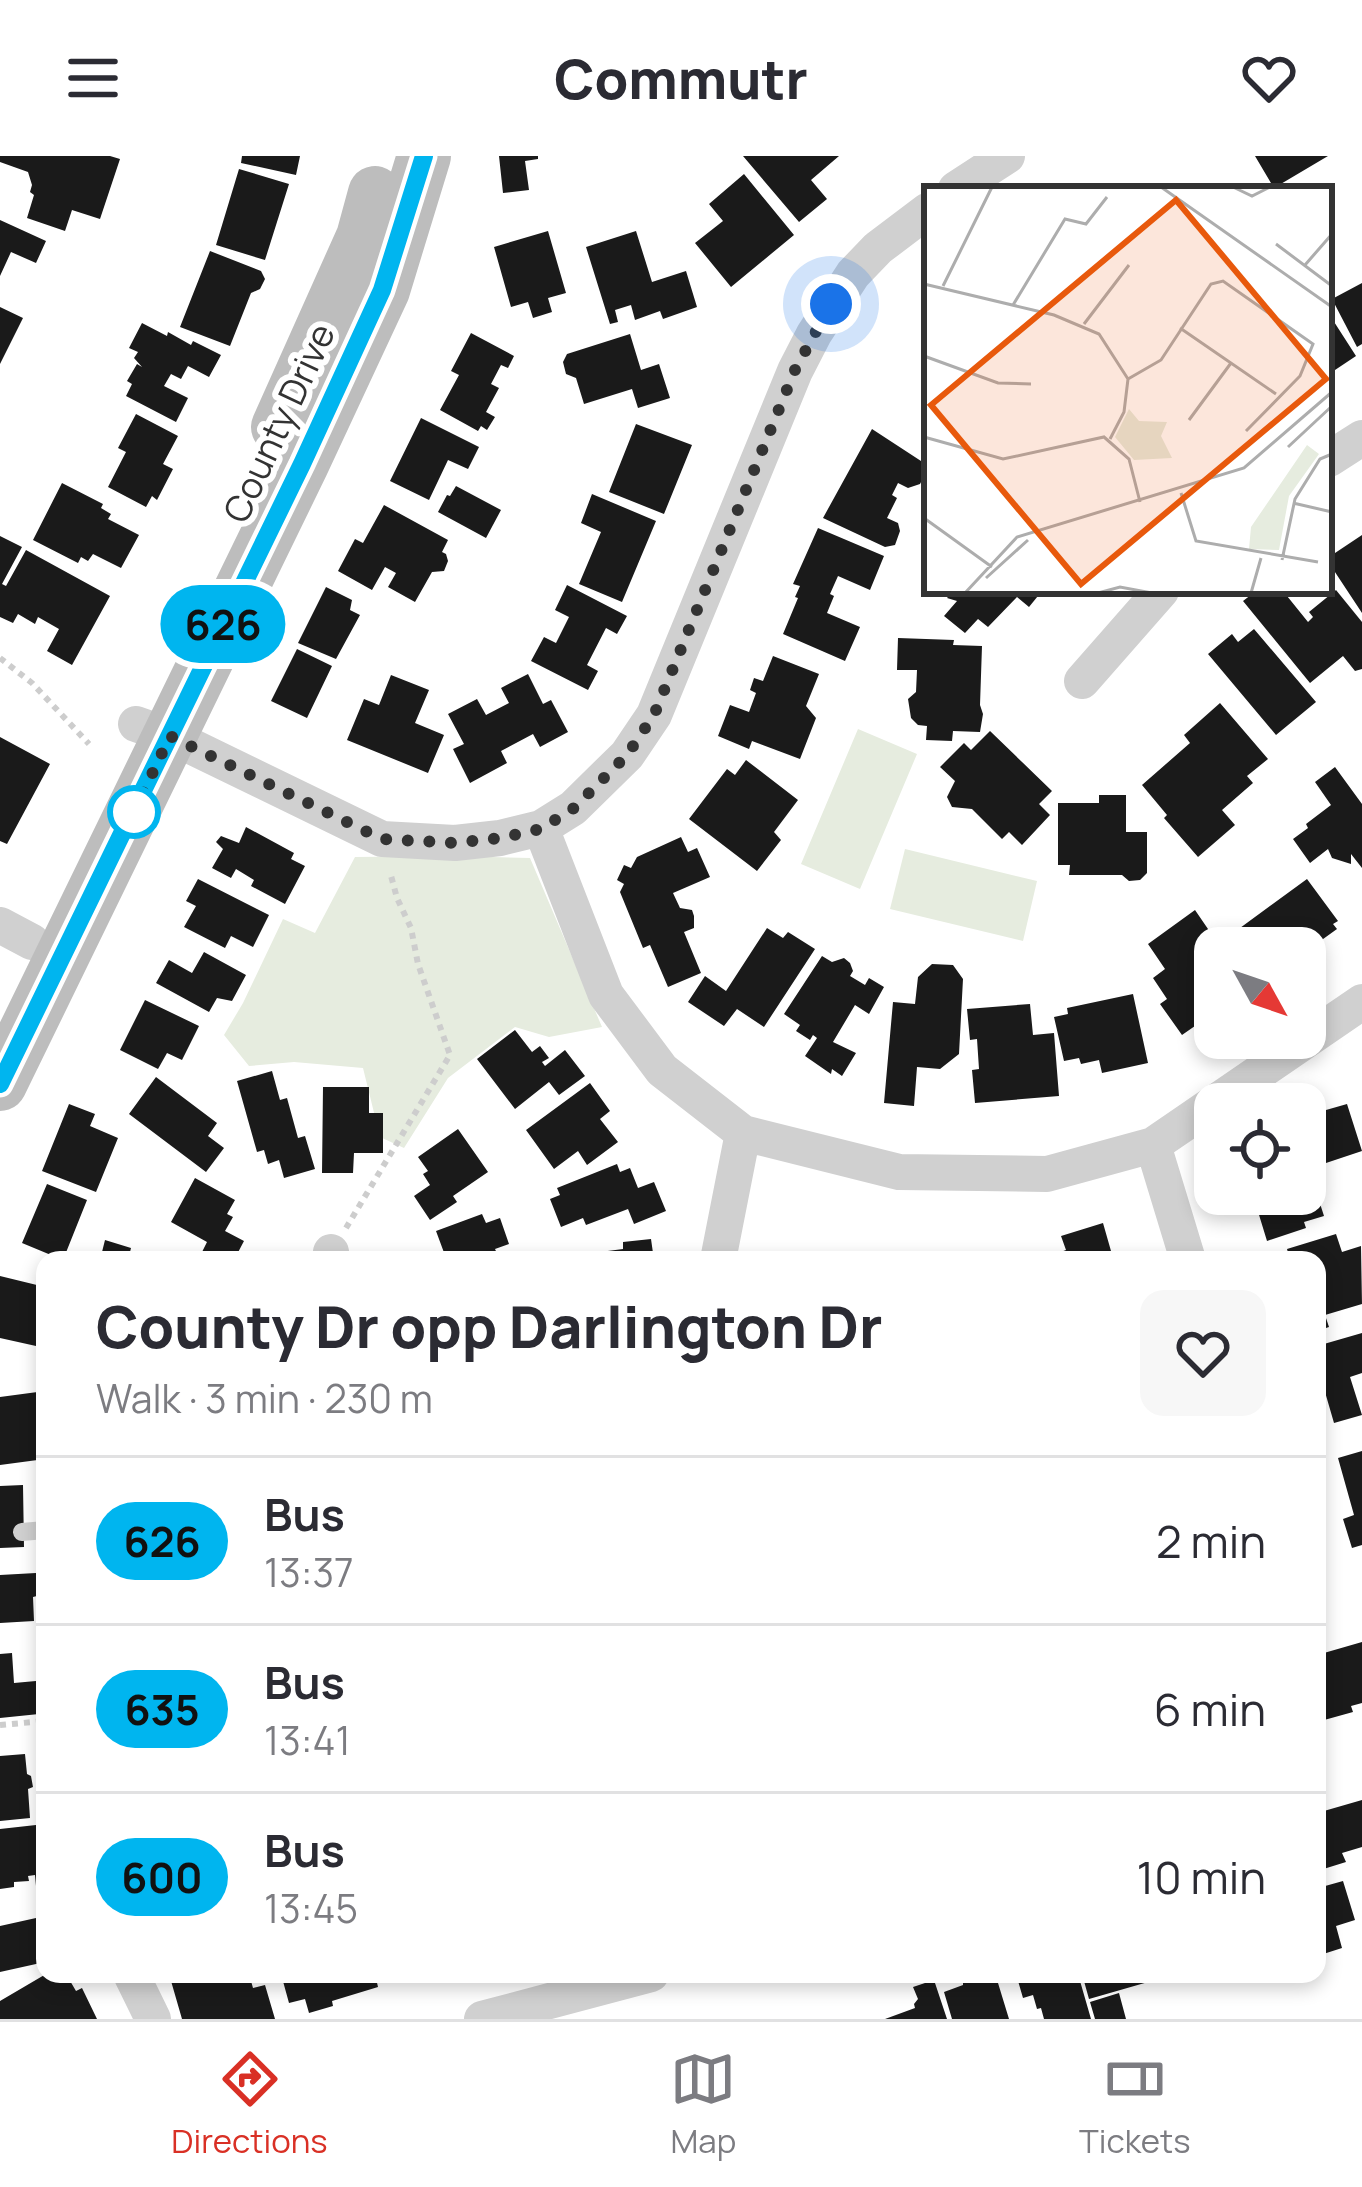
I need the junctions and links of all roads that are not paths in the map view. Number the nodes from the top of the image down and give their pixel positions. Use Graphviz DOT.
graph roads {
  1 [pos="385,156"];
  2 [pos="424,156"];
  3 [pos="1007,156"];
  4 [pos="961,186"];
  5 [pos="924,213"];
  6 [pos="1362,438"];
  7 [pos="1332,457"];
  8 [pos="1158,594"];
  9 [pos="1082,681"];
  10 [pos="132,735"];
  11 [pos="541,829"];
  12 [pos="16,933"];
  13 [pos="1362,1002"];
  14 [pos="0,1008"];
  15 [pos="0,1084"];
  16 [pos="743,1133"];
  17 [pos="1153,1145"];
  18 [pos="720,1251"];
  19 [pos="1185,1251"];
  20 [pos="36,1531"];
  21 [pos="22,1532"];
  22 [pos="135,1983"];
  23 [pos="617,1983"];
  24 [pos="153,2019"];
  25 [pos="482,2019"];
  1 -- 10 [label="main road, County Drive"];
  2 -- 10 [label="main road, County Drive"];
  3 -- 4 [label="street"];
  5 -- 11 [label="street"];
  6 -- 7 [label="street"];
  8 -- 9 [label="street"];
  10 -- 11 [label="street"];
  10 -- 12 [label="main road, County Drive"];
  10 -- 15 [label="main road, County Drive"];
  11 -- 16 [label="street"];
  12 -- 14 [label="main road, County Drive"];
  13 -- 17 [label="street"];
  16 -- 17 [label="street"];
  16 -- 18 [label="street"];
  17 -- 19 [label="street"];
  20 -- 21 [label="lane"];
  22 -- 24 [label="street"];
  23 -- 25 [label="street"];
}
